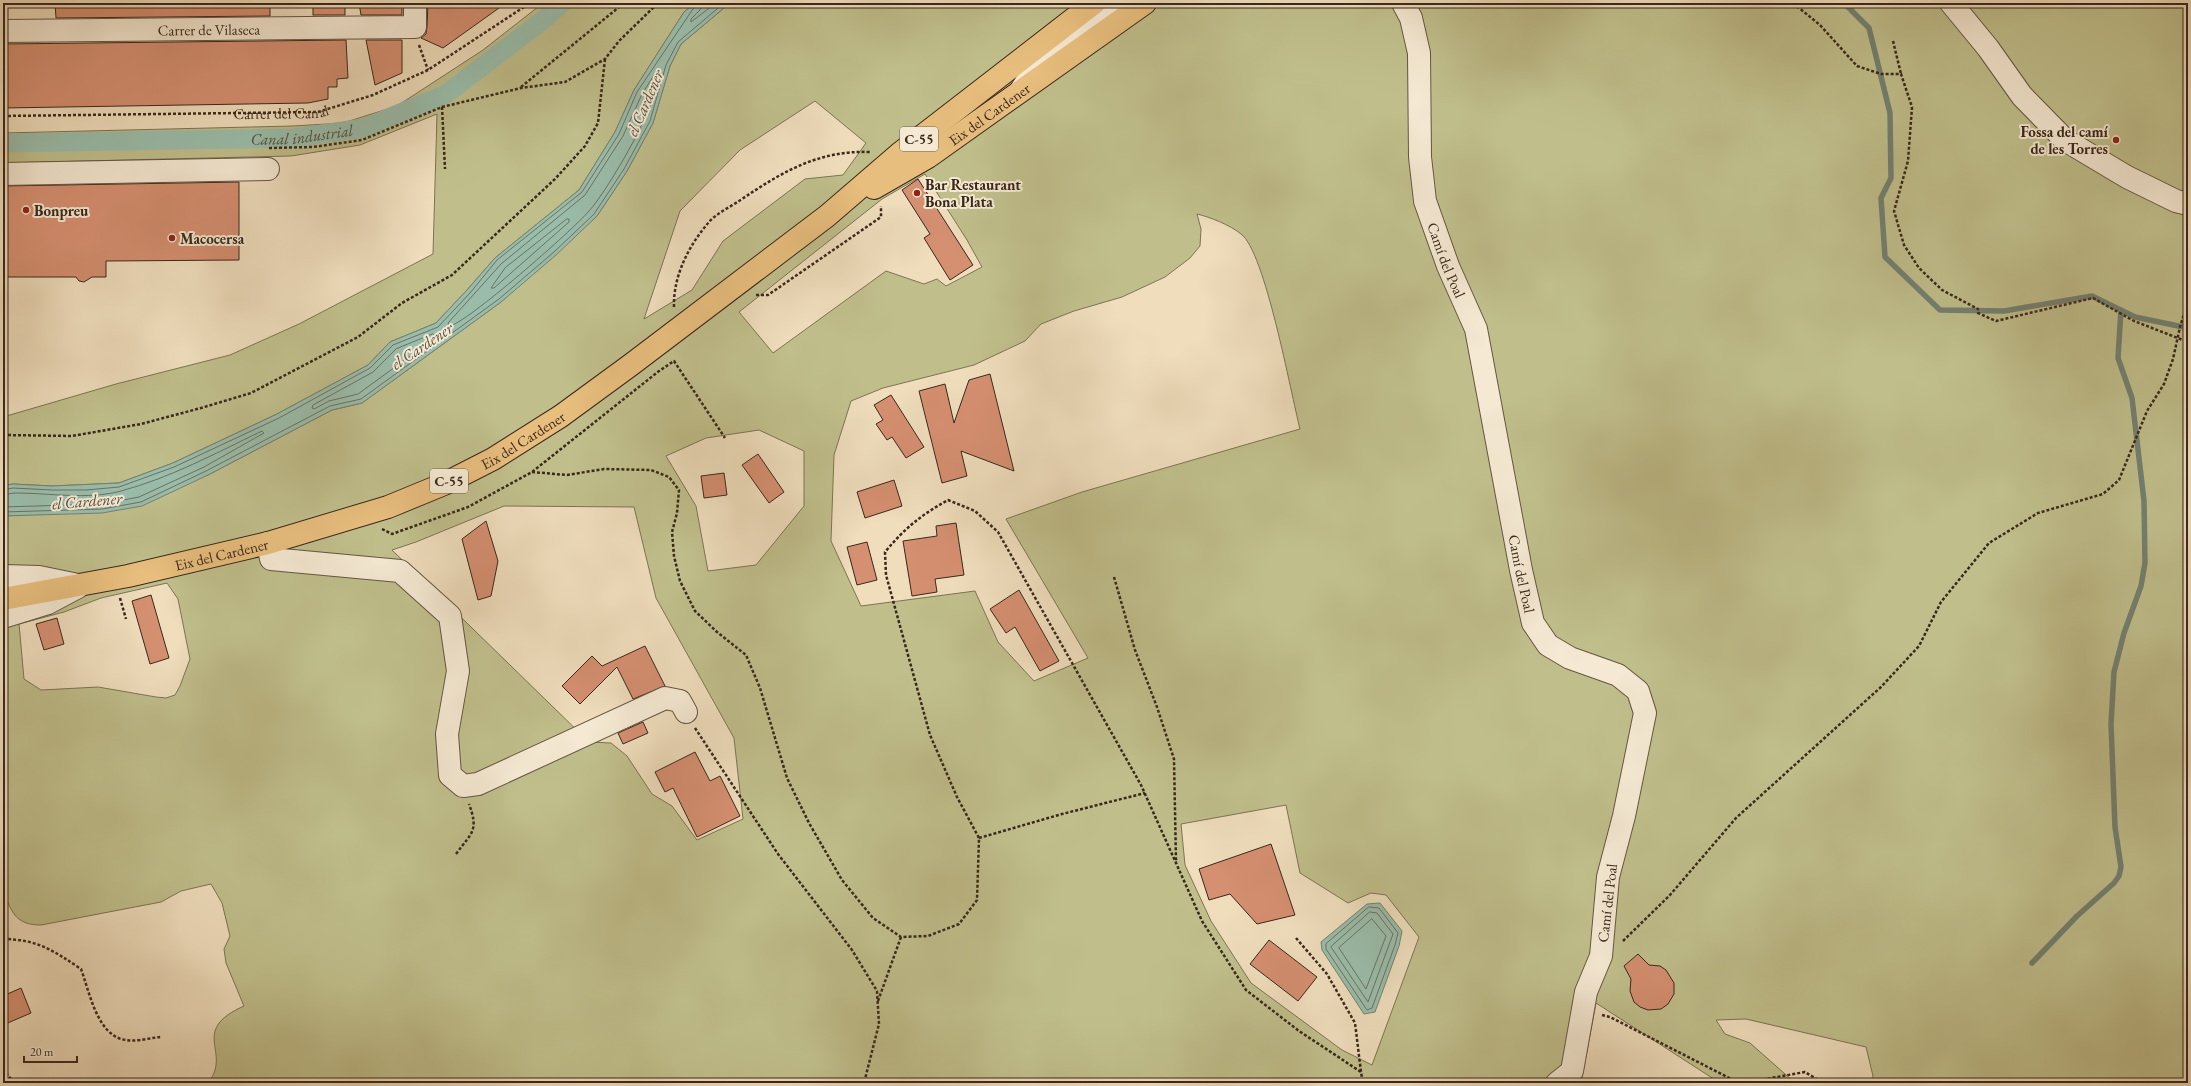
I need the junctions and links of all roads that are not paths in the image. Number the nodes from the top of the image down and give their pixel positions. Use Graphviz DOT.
graph roads {
  1 [pos="415,3"];
  2 [pos="1118,3"];
  3 [pos="1145,3"];
  4 [pos="1402,3"];
  5 [pos="1951,3"];
  6 [pos="1088,6"];
  7 [pos="3,31"];
  8 [pos="1021,90"];
  9 [pos="268,169"];
  10 [pos="3,174"];
  11 [pos="2188,204"];
  12 [pos="827,216"];
  13 [pos="268,543"];
  14 [pos="3,576"];
  15 [pos="81,586"];
  16 [pos="3,599"];
  17 [pos="3,617"];
  18 [pos="686,712"];
  19 [pos="1557,1083"];
  1 -- 7 [label="street, Carrer de Vilaseca"];
  2 -- 8 [label="street"];
  3 -- 8 [label="main road, Eix del Cardener / C-55"];
  4 -- 19 [label="street, Camí del Poal"];
  5 -- 11 [label="street"];
  6 -- 12 [label="main road, Eix del Cardener / C-55"];
  8 -- 12 [label="main road, Eix del Cardener / C-55"];
  9 -- 10 [label="street"];
  12 -- 13 [label="main road, Eix del Cardener / C-55"];
  13 -- 15 [label="main road, Eix del Cardener / C-55"];
  13 -- 18 [label="street"];
  14 -- 15 [label="street"];
  15 -- 16 [label="main road, Eix del Cardener / C-55"];
  15 -- 17 [label="street"];
}
